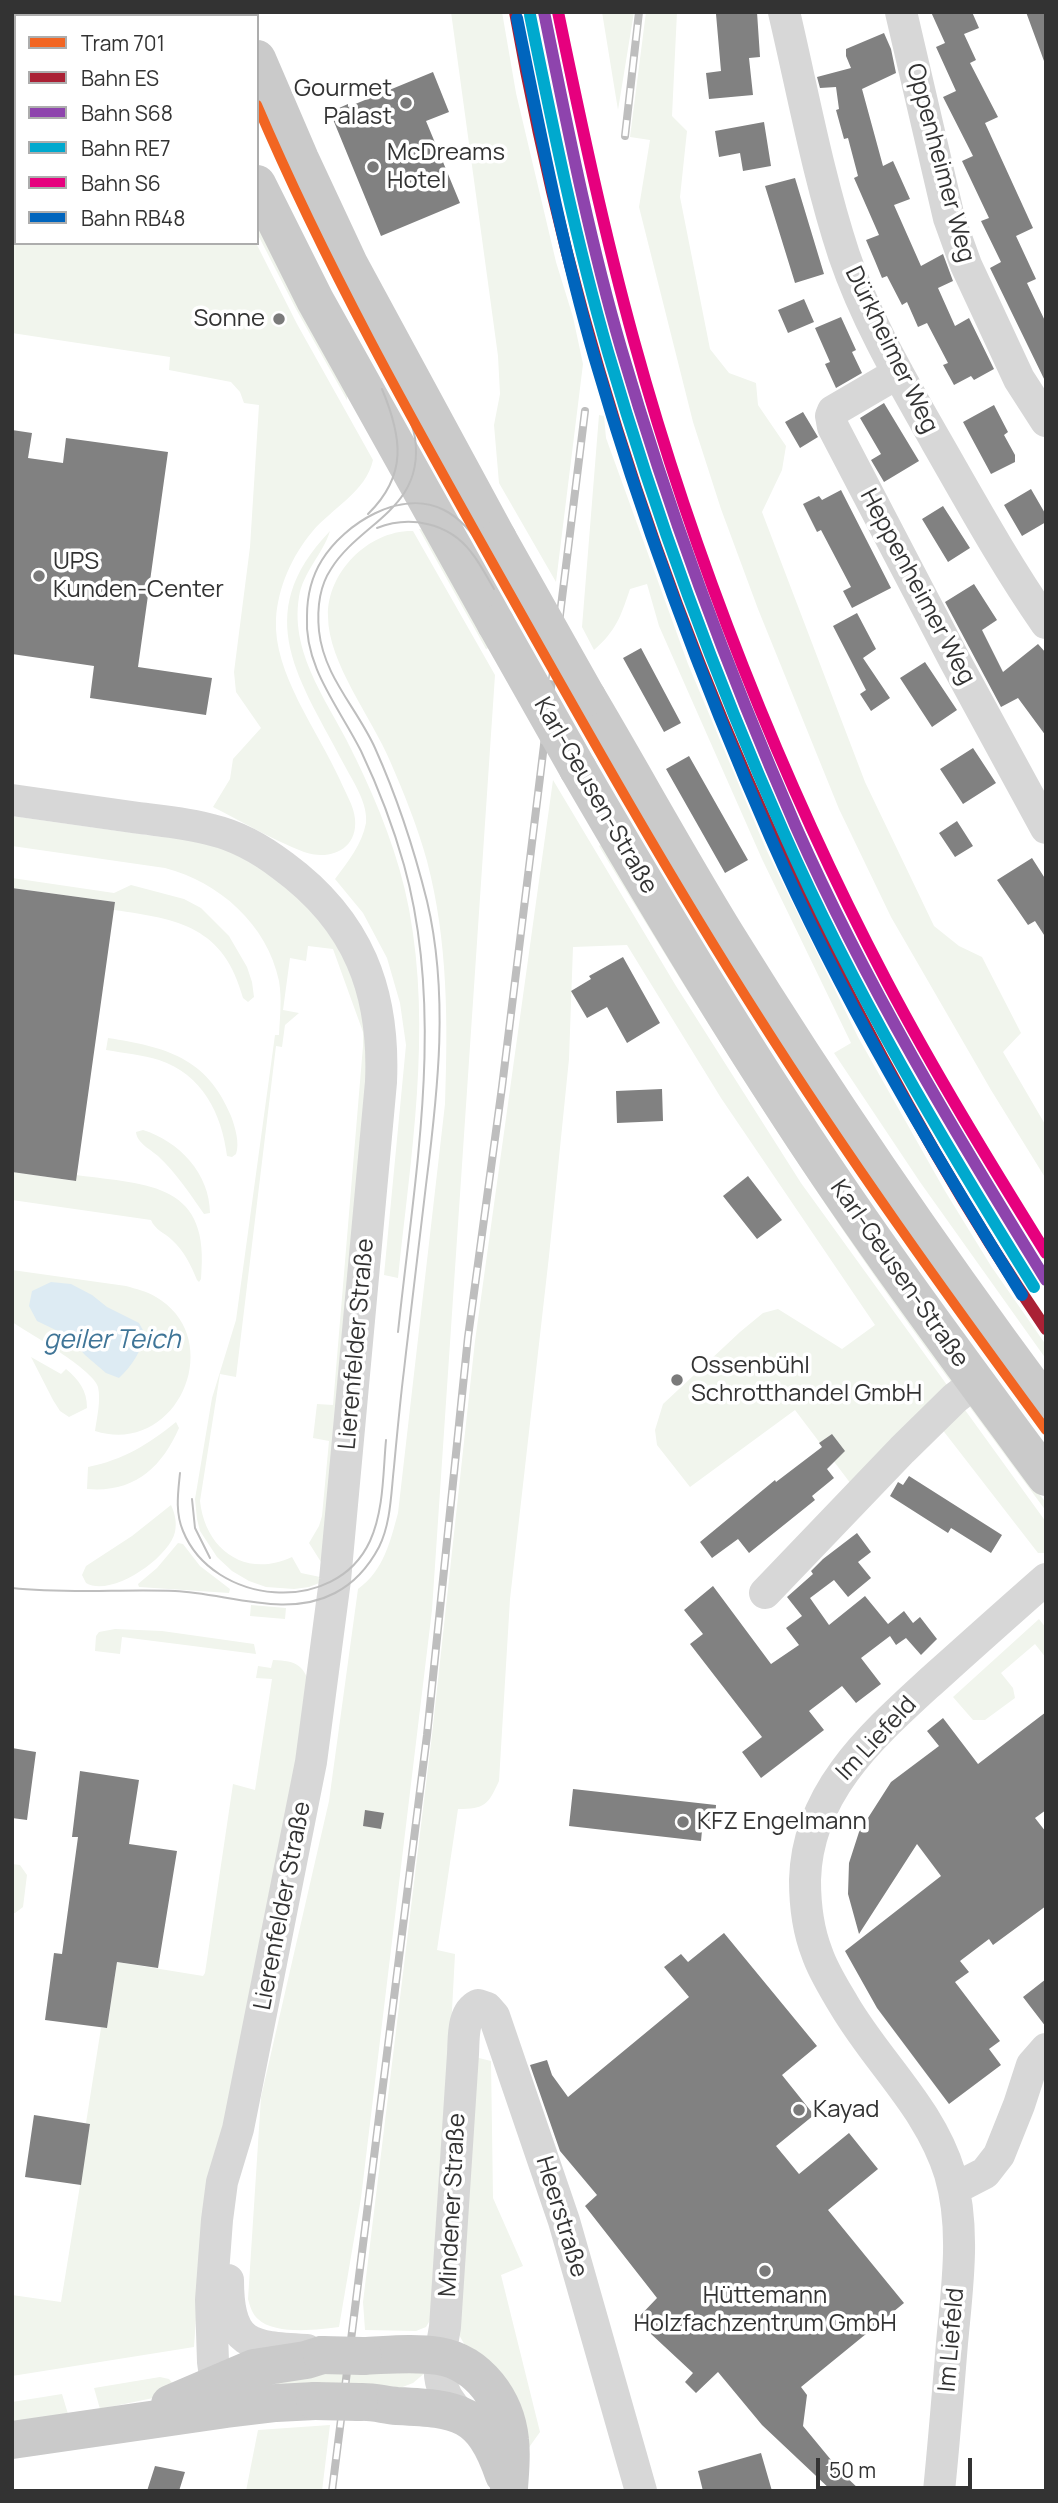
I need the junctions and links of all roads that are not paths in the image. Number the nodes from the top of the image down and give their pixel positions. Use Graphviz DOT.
graph roads {
  1 [pos="784,12"];
  2 [pos="901,12"];
  3 [pos="259,64"];
  4 [pos="259,188"];
  5 [pos="898,373"];
  6 [pos="1046,421"];
  7 [pos="1045,621"];
  8 [pos="12,800"];
  9 [pos="1046,828"];
  10 [pos="976,1382"];
  11 [pos="1046,1405"];
  12 [pos="1046,1477"];
  13 [pos="1042,1588"];
  14 [pos="765,1594"];
  15 [pos="1046,2049"];
  16 [pos="463,2053"];
  17 [pos="238,2129"];
  18 [pos="954,2189"];
  19 [pos="239,2331"];
  20 [pos="322,2355"];
  21 [pos="440,2362"];
  22 [pos="220,2395"];
  23 [pos="364,2402"];
  24 [pos="446,2411"];
  25 [pos="12,2440"];
  26 [pos="509,2490"];
  27 [pos="641,2491"];
  28 [pos="939,2491"];
  1 -- 5 [label="street, Dürkheimer Weg"];
  2 -- 6 [label="street, Oppenheimer Weg"];
  3 -- 11 [label="main road, Karl-Geusen-Straße, bridge"];
  4 -- 10 [label="main road, Karl-Geusen-Straße, bridge"];
  5 -- 7 [label="street, Dürkheimer Weg"];
  5 -- 9 [label="street, Heppenheimer Weg"];
  8 -- 17 [label="street, Lierenfelder Straße"];
  10 -- 12 [label="main road, Karl-Geusen-Straße"];
  10 -- 14 [label="street, Karl-Geusen-Straße"];
  13 -- 18 [label="street, Im Liefeld"];
  15 -- 18 [label="street"];
  16 -- 21 [label="street, Mindener Straße"];
  16 -- 27 [label="street, Heerstraße"];
  17 -- 19 [label="street, Lierenfelder Straße"];
  17 -- 22 [label="street, Lierenfelder Straße"];
  18 -- 28 [label="street, Im Liefeld"];
  19 -- 20 [label="street"];
  19 -- 22 [label="street, Lierenfelder Straße"];
  20 -- 21 [label="main road, bridge"];
  20 -- 22 [label="main road"];
  21 -- 23 [label="street"];
  21 -- 24 [label="street, Mindener Straße"];
  21 -- 26 [label="main road, Mindener Straße"];
  22 -- 23 [label="main road, bridge"];
  22 -- 25 [label="main road"];
  23 -- 24 [label="main road"];
  24 -- 26 [label="main road, Mindener Straße"];
}
